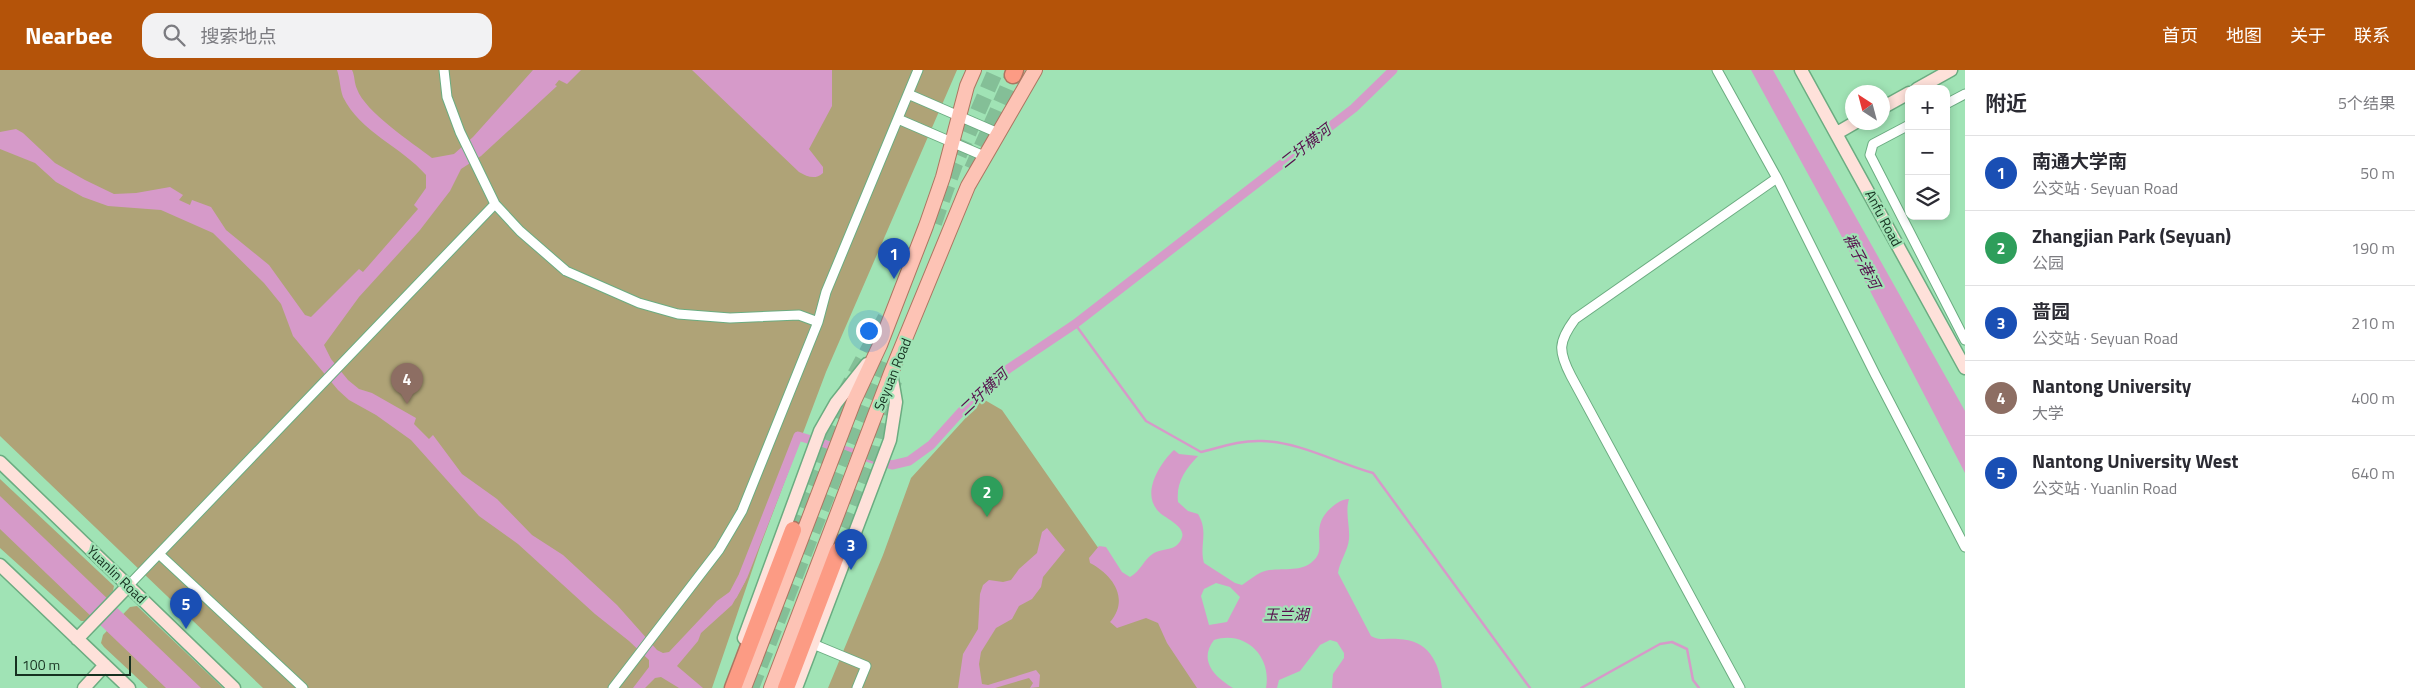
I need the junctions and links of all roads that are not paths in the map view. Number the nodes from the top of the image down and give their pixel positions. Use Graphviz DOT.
graph roads {
  1 [pos="444,70"];
  2 [pos="918,70"];
  3 [pos="974,70"];
  4 [pos="1035,70"];
  5 [pos="1718,70"];
  6 [pos="1801,70"];
  7 [pos="1951,70"];
  8 [pos="1924,85"];
  9 [pos="908,94"];
  10 [pos="1965,94"];
  11 [pos="1905,95"];
  12 [pos="1950,102"];
  13 [pos="1890,104"];
  14 [pos="958,116"];
  15 [pos="898,119"];
  16 [pos="1905,127"];
  17 [pos="1845,128"];
  18 [pos="1837,132"];
  19 [pos="998,133"];
  20 [pos="952,142"];
  21 [pos="984,156"];
  22 [pos="1777,178"];
  23 [pos="495,204"];
  24 [pos="818,322"];
  25 [pos="1965,340"];
  26 [pos="880,345"];
  27 [pos="1965,368"];
  28 [pos="891,373"];
  29 [pos="0,462"];
  30 [pos="793,530"];
  31 [pos="1965,547"];
  32 [pos="838,551"];
  33 [pos="159,554"];
  34 [pos="0,565"];
  35 [pos="129,585"];
  36 [pos="77,639"];
  37 [pos="813,644"];
  38 [pos="105,665"];
  39 [pos="84,688"];
  40 [pos="129,688"];
  41 [pos="234,688"];
  42 [pos="303,688"];
  43 [pos="613,688"];
  44 [pos="725,688"];
  45 [pos="733,688"];
  46 [pos="744,688"];
  47 [pos="771,688"];
  48 [pos="786,688"];
  49 [pos="796,688"];
  50 [pos="857,688"];
  51 [pos="1740,688"];
  1 -- 23 [label="street"];
  2 -- 9 [label="street"];
  3 -- 14 [label="main road, Seyuan Road"];
  4 -- 19 [label="main road, Seyuan Road"];
  5 -- 22 [label="street"];
  6 -- 18 [label="street, Anfu Road"];
  7 -- 8 [label="street"];
  9 -- 14 [label="street"];
  9 -- 15 [label="street"];
  10 -- 12 [label="street"];
  11 -- 13 [label="street"];
  14 -- 19 [label="street"];
  14 -- 20 [label="main road, Seyuan Road"];
  15 -- 20 [label="street"];
  15 -- 24 [label="street"];
  16 -- 25 [label="street"];
  17 -- 18 [label="street"];
  18 -- 27 [label="street, Anfu Road"];
  19 -- 21 [label="main road, Seyuan Road"];
  20 -- 21 [label="street"];
  20 -- 26 [label="main road, Seyuan Road"];
  21 -- 28 [label="main road, Seyuan Road"];
  22 -- 31 [label="street"];
  22 -- 51 [label="street"];
  23 -- 24 [label="street"];
  23 -- 33 [label="street"];
  24 -- 43 [label="street"];
  26 -- 44 [label="street"];
  26 -- 46 [label="main road, Seyuan Road"];
  28 -- 37 [label="street"];
  28 -- 47 [label="main road, Seyuan Road"];
  29 -- 35 [label="street, Yuanlin Road"];
  30 -- 45 [label="highway"];
  32 -- 48 [label="highway"];
  33 -- 35 [label="street"];
  33 -- 42 [label="street"];
  34 -- 36 [label="street"];
  35 -- 36 [label="street"];
  35 -- 41 [label="street, Yuanlin Road"];
  36 -- 38 [label="street"];
  37 -- 49 [label="street"];
  37 -- 50 [label="street"];
  38 -- 39 [label="street"];
  38 -- 40 [label="street"];
}
